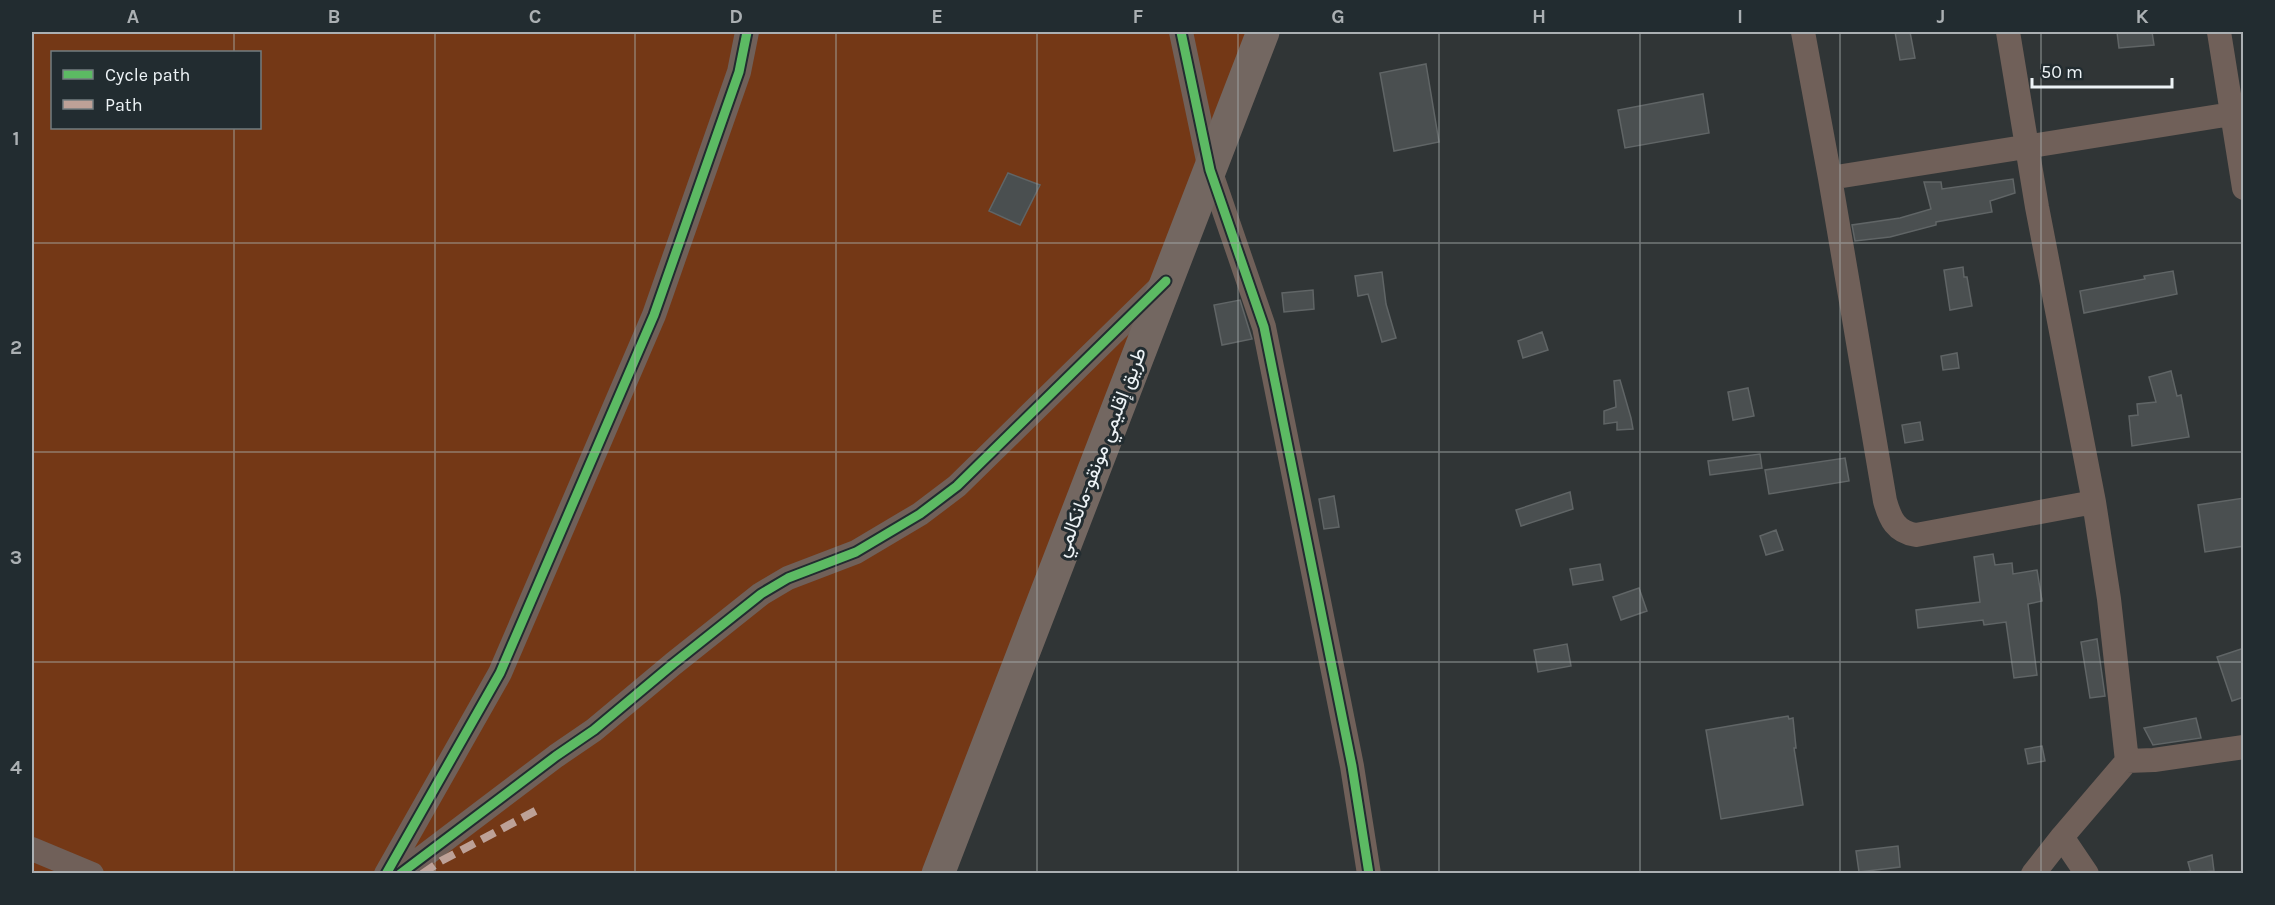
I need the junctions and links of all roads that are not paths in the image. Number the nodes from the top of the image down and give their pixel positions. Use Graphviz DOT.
graph roads {
  1 [pos="747,32"];
  2 [pos="1181,32"];
  3 [pos="1263,32"];
  4 [pos="1803,32"];
  5 [pos="2008,32"];
  6 [pos="2218,32"];
  7 [pos="2238,113"];
  8 [pos="2027,146"];
  9 [pos="1210,170"];
  10 [pos="1830,178"];
  11 [pos="2244,188"];
  12 [pos="1166,281"];
  13 [pos="2094,502"];
  14 [pos="2244,747"];
  15 [pos="2127,761"];
  16 [pos="2062,837"];
  17 [pos="32,849"];
  18 [pos="92,873"];
  19 [pos="386,873"];
  20 [pos="400,873"];
  21 [pos="938,873"];
  22 [pos="1369,873"];
  23 [pos="2034,873"];
  24 [pos="2087,873"];
  1 -- 19 [label="street"];
  2 -- 9 [label="street"];
  3 -- 9 [label="highway, طريق إقليمي مونقو-مانكالمي"];
  4 -- 10 [label="street"];
  5 -- 8 [label="street"];
  6 -- 7 [label="street"];
  7 -- 8 [label="street"];
  7 -- 11 [label="street"];
  8 -- 10 [label="street"];
  8 -- 13 [label="street"];
  9 -- 12 [label="highway, طريق إقليمي مونقو-مانكالمي"];
  9 -- 22 [label="street"];
  10 -- 13 [label="street"];
  12 -- 20 [label="street"];
  12 -- 21 [label="highway, طريق إقليمي مونقو-مانكالمي"];
  13 -- 15 [label="street"];
  14 -- 15 [label="street"];
  15 -- 16 [label="street"];
  16 -- 23 [label="street"];
  16 -- 24 [label="street"];
  17 -- 18 [label="street"];
}
